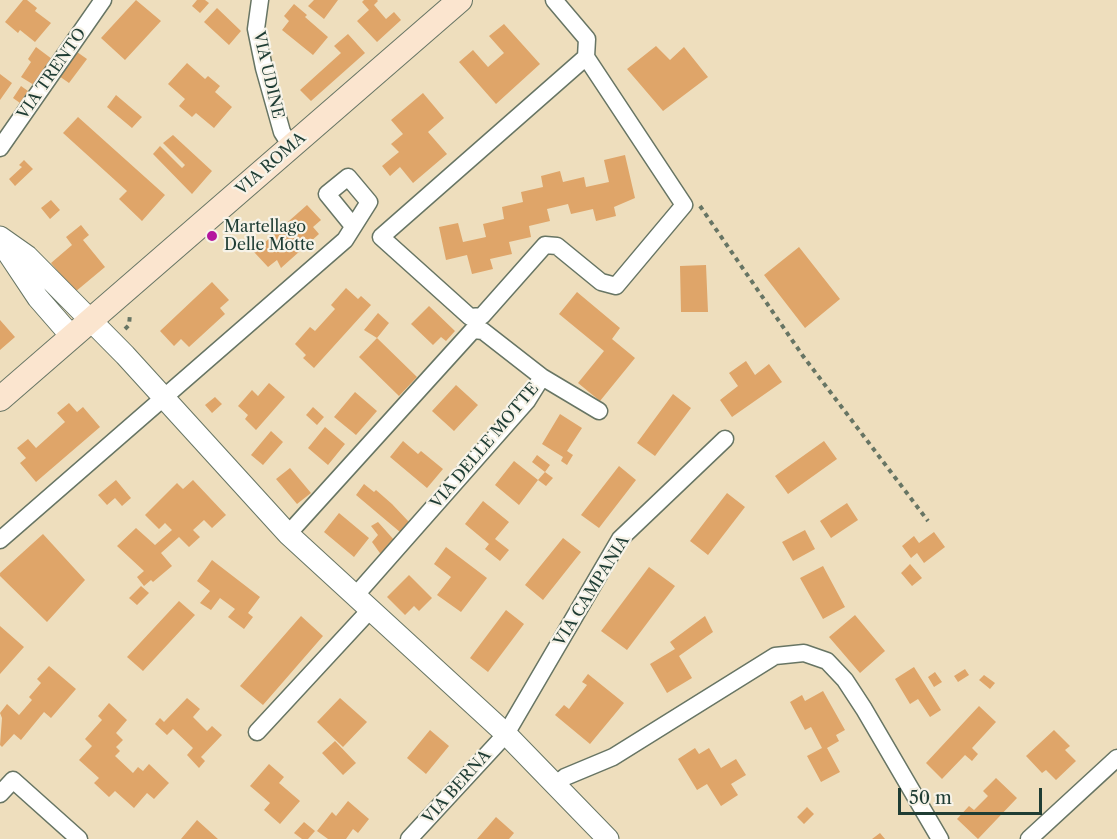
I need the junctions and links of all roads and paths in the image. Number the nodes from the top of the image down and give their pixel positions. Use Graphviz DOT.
graph roads {
  1 [pos="103,0"];
  2 [pos="260,0"];
  3 [pos="460,0"];
  4 [pos="554,0"];
  5 [pos="586,57"];
  6 [pos="567,73"];
  7 [pos="597,73"];
  8 [pos="291,146"];
  9 [pos="0,148"];
  10 [pos="696,200"];
  11 [pos="353,226"];
  12 [pos="0,239"];
  13 [pos="91,320"];
  14 [pos="72,337"];
  15 [pos="542,377"];
  16 [pos="165,397"];
  17 [pos="0,399"];
  18 [pos="599,411"];
  19 [pos="725,439"];
  20 [pos="928,521"];
  21 [pos="288,534"];
  22 [pos="0,540"];
  23 [pos="362,603"];
  24 [pos="257,732"];
  25 [pos="506,734"];
  26 [pos="1117,758"];
  27 [pos="556,784"];
  28 [pos="0,794"];
  29 [pos="79,839"];
  30 [pos="409,839"];
  31 [pos="608,839"];
  32 [pos="940,839"];
  33 [pos="1029,839"];
  1 -- 9 [label="street, VIA TRENTO"];
  2 -- 8 [label="street, VIA UDINE"];
  3 -- 8 [label="main road, VIA ROMA"];
  4 -- 5 [label="street"];
  5 -- 6 [label="street"];
  5 -- 7 [label="street"];
  6 -- 7 [label="street"];
  6 -- 7 [label="street"];
  8 -- 13 [label="main road, VIA ROMA"];
  10 -- 20 [label="path"];
  11 -- 16 [label="street"];
  12 -- 13 [label="street"];
  12 -- 14 [label="street"];
  13 -- 14 [label="main road, VIA ROMA"];
  13 -- 16 [label="street"];
  14 -- 17 [label="main road, VIA ROMA"];
  15 -- 18 [label="street"];
  15 -- 21 [label="street, VIA DELLE MOTTE"];
  15 -- 23 [label="street, VIA DELLE MOTTE"];
  16 -- 21 [label="street"];
  16 -- 22 [label="street"];
  19 -- 25 [label="street, VIA CAMPANIA"];
  21 -- 23 [label="street"];
  23 -- 24 [label="street, VIA DELLE MOTTE"];
  23 -- 25 [label="street"];
  25 -- 27 [label="street"];
  25 -- 30 [label="street, VIA BERNA"];
  26 -- 33 [label="street"];
  27 -- 31 [label="street"];
  27 -- 32 [label="street"];
  28 -- 29 [label="street"];
}
